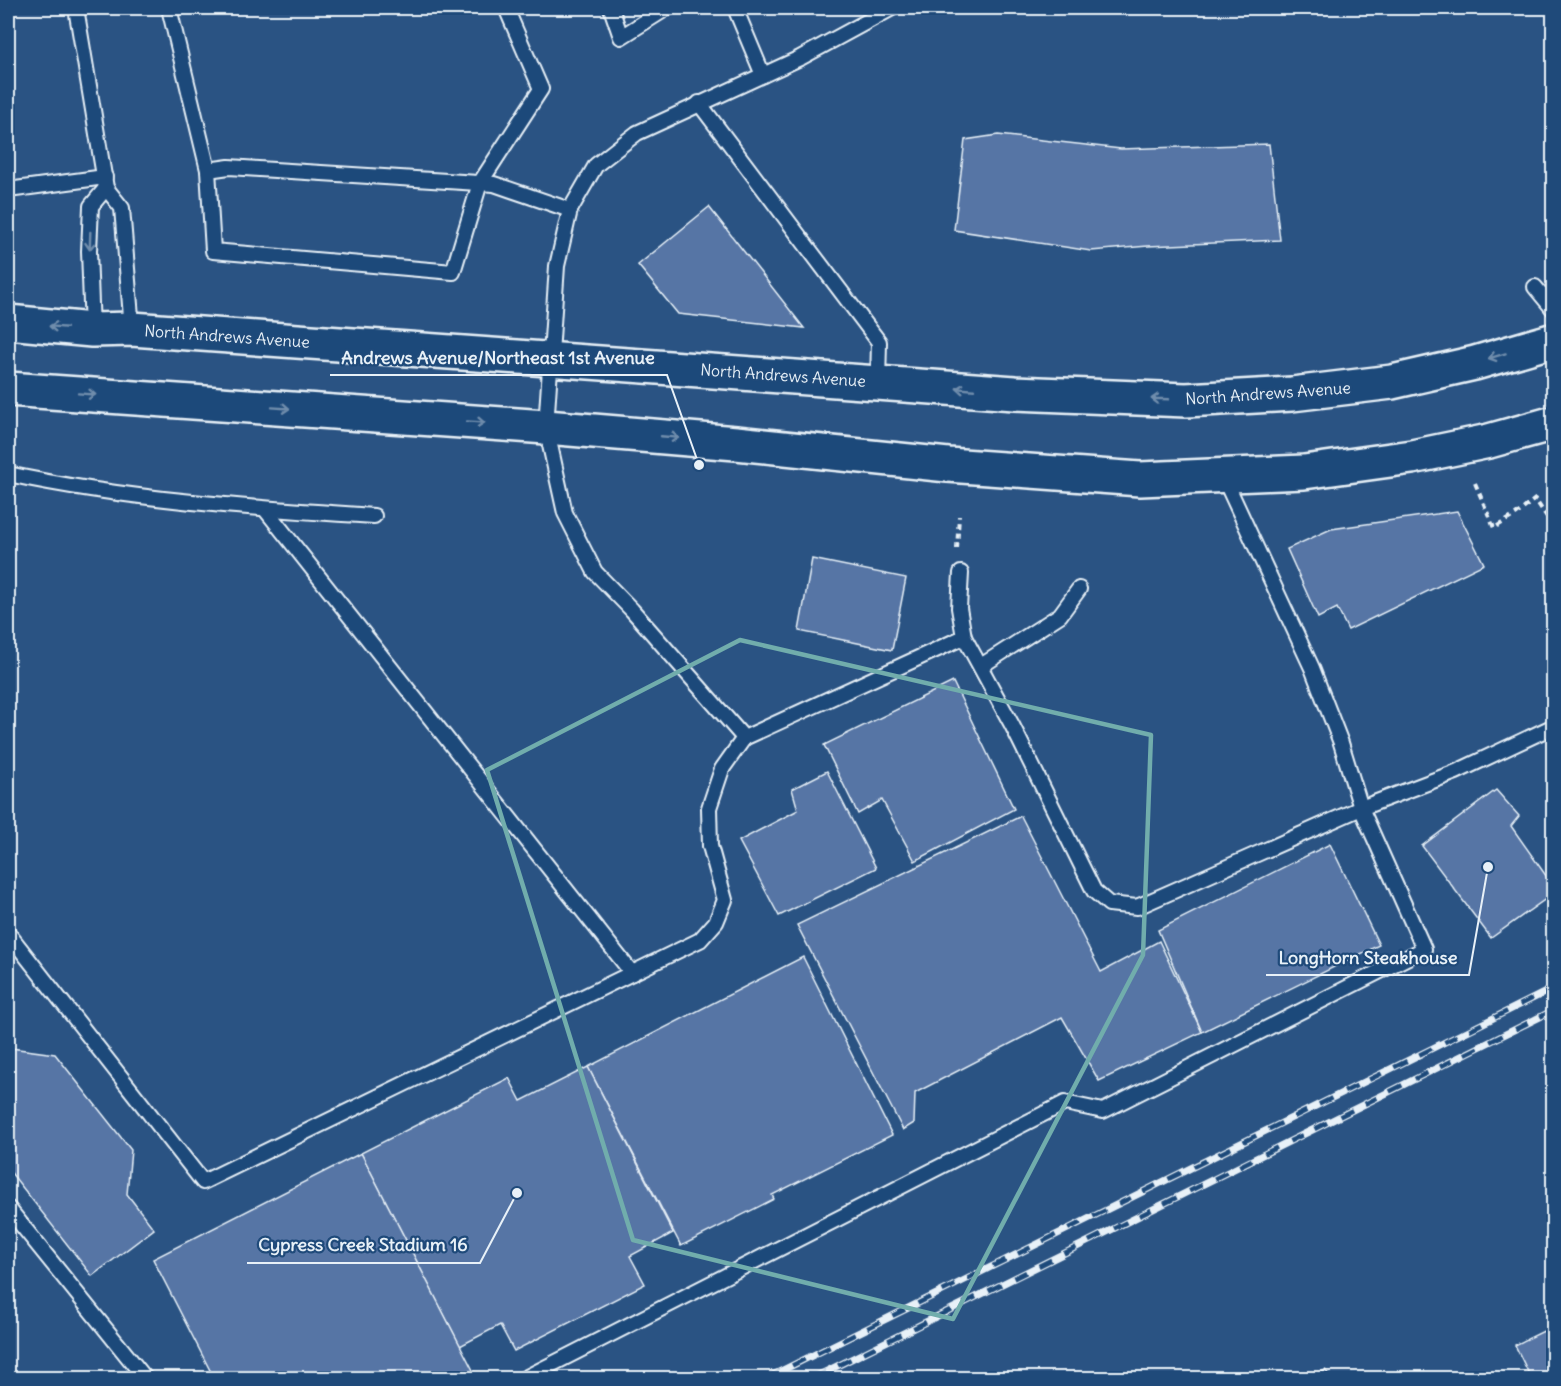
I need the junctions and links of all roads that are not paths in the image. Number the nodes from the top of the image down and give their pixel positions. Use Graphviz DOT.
graph roads {
  1 [pos="76,8"];
  2 [pos="170,8"];
  3 [pos="506,8"];
  4 [pos="611,8"];
  5 [pos="667,8"];
  6 [pos="735,8"];
  7 [pos="892,8"];
  8 [pos="763,75"];
  9 [pos="699,103"];
  10 [pos="208,170"];
  11 [pos="106,183"];
  12 [pos="480,183"];
  13 [pos="8,190"];
  14 [pos="570,210"];
  15 [pos="1535,287"];
  16 [pos="1554,310"];
  17 [pos="8,322"];
  18 [pos="132,329"];
  19 [pos="92,330"];
  20 [pos="1554,340"];
  21 [pos="551,359"];
  22 [pos="878,382"];
  23 [pos="8,389"];
  24 [pos="1554,423"];
  25 [pos="546,427"];
  26 [pos="8,474"];
  27 [pos="1223,476"];
  28 [pos="265,509"];
  29 [pos="374,516"];
  30 [pos="961,573"];
  31 [pos="1079,589"];
  32 [pos="964,637"];
  33 [pos="981,666"];
  34 [pos="1554,726"];
  35 [pos="744,738"];
  36 [pos="1361,808"];
  37 [pos="8,933"];
  38 [pos="632,973"];
  39 [pos="8,1208"];
  40 [pos="145,1378"];
  41 [pos="525,1378"];
  1 -- 11 [label="lane"];
  2 -- 10 [label="lane"];
  3 -- 12 [label="lane"];
  4 -- 5 [label="lane"];
  6 -- 8 [label="lane"];
  7 -- 8 [label="lane"];
  8 -- 9 [label="lane"];
  9 -- 14 [label="lane"];
  9 -- 22 [label="lane"];
  10 -- 12 [label="lane"];
  10 -- 12 [label="lane"];
  11 -- 13 [label="lane"];
  11 -- 18 [label="lane"];
  11 -- 19 [label="lane, one-way"];
  12 -- 14 [label="lane"];
  14 -- 21 [label="lane"];
  15 -- 16 [label="lane"];
  19 -- 17 [label="main road, North Andrews Avenue, one-way"];
  18 -- 19 [label="main road, North Andrews Avenue"];
  18 -- 21 [label="main road, North Andrews Avenue"];
  20 -- 22 [label="main road, North Andrews Avenue, one-way"];
  21 -- 22 [label="main road, North Andrews Avenue"];
  21 -- 25 [label="lane"];
  23 -- 25 [label="main road, one-way"];
  24 -- 27 [label="main road"];
  25 -- 27 [label="main road, one-way"];
  25 -- 35 [label="lane"];
  26 -- 28 [label="lane"];
  27 -- 36 [label="lane"];
  28 -- 29 [label="lane"];
  28 -- 38 [label="lane"];
  30 -- 32 [label="lane"];
  31 -- 33 [label="lane"];
  32 -- 33 [label="lane"];
  32 -- 35 [label="lane"];
  33 -- 36 [label="lane"];
  34 -- 36 [label="lane"];
  35 -- 38 [label="lane"];
  36 -- 41 [label="lane"];
  37 -- 38 [label="lane"];
  39 -- 40 [label="lane"];
}
